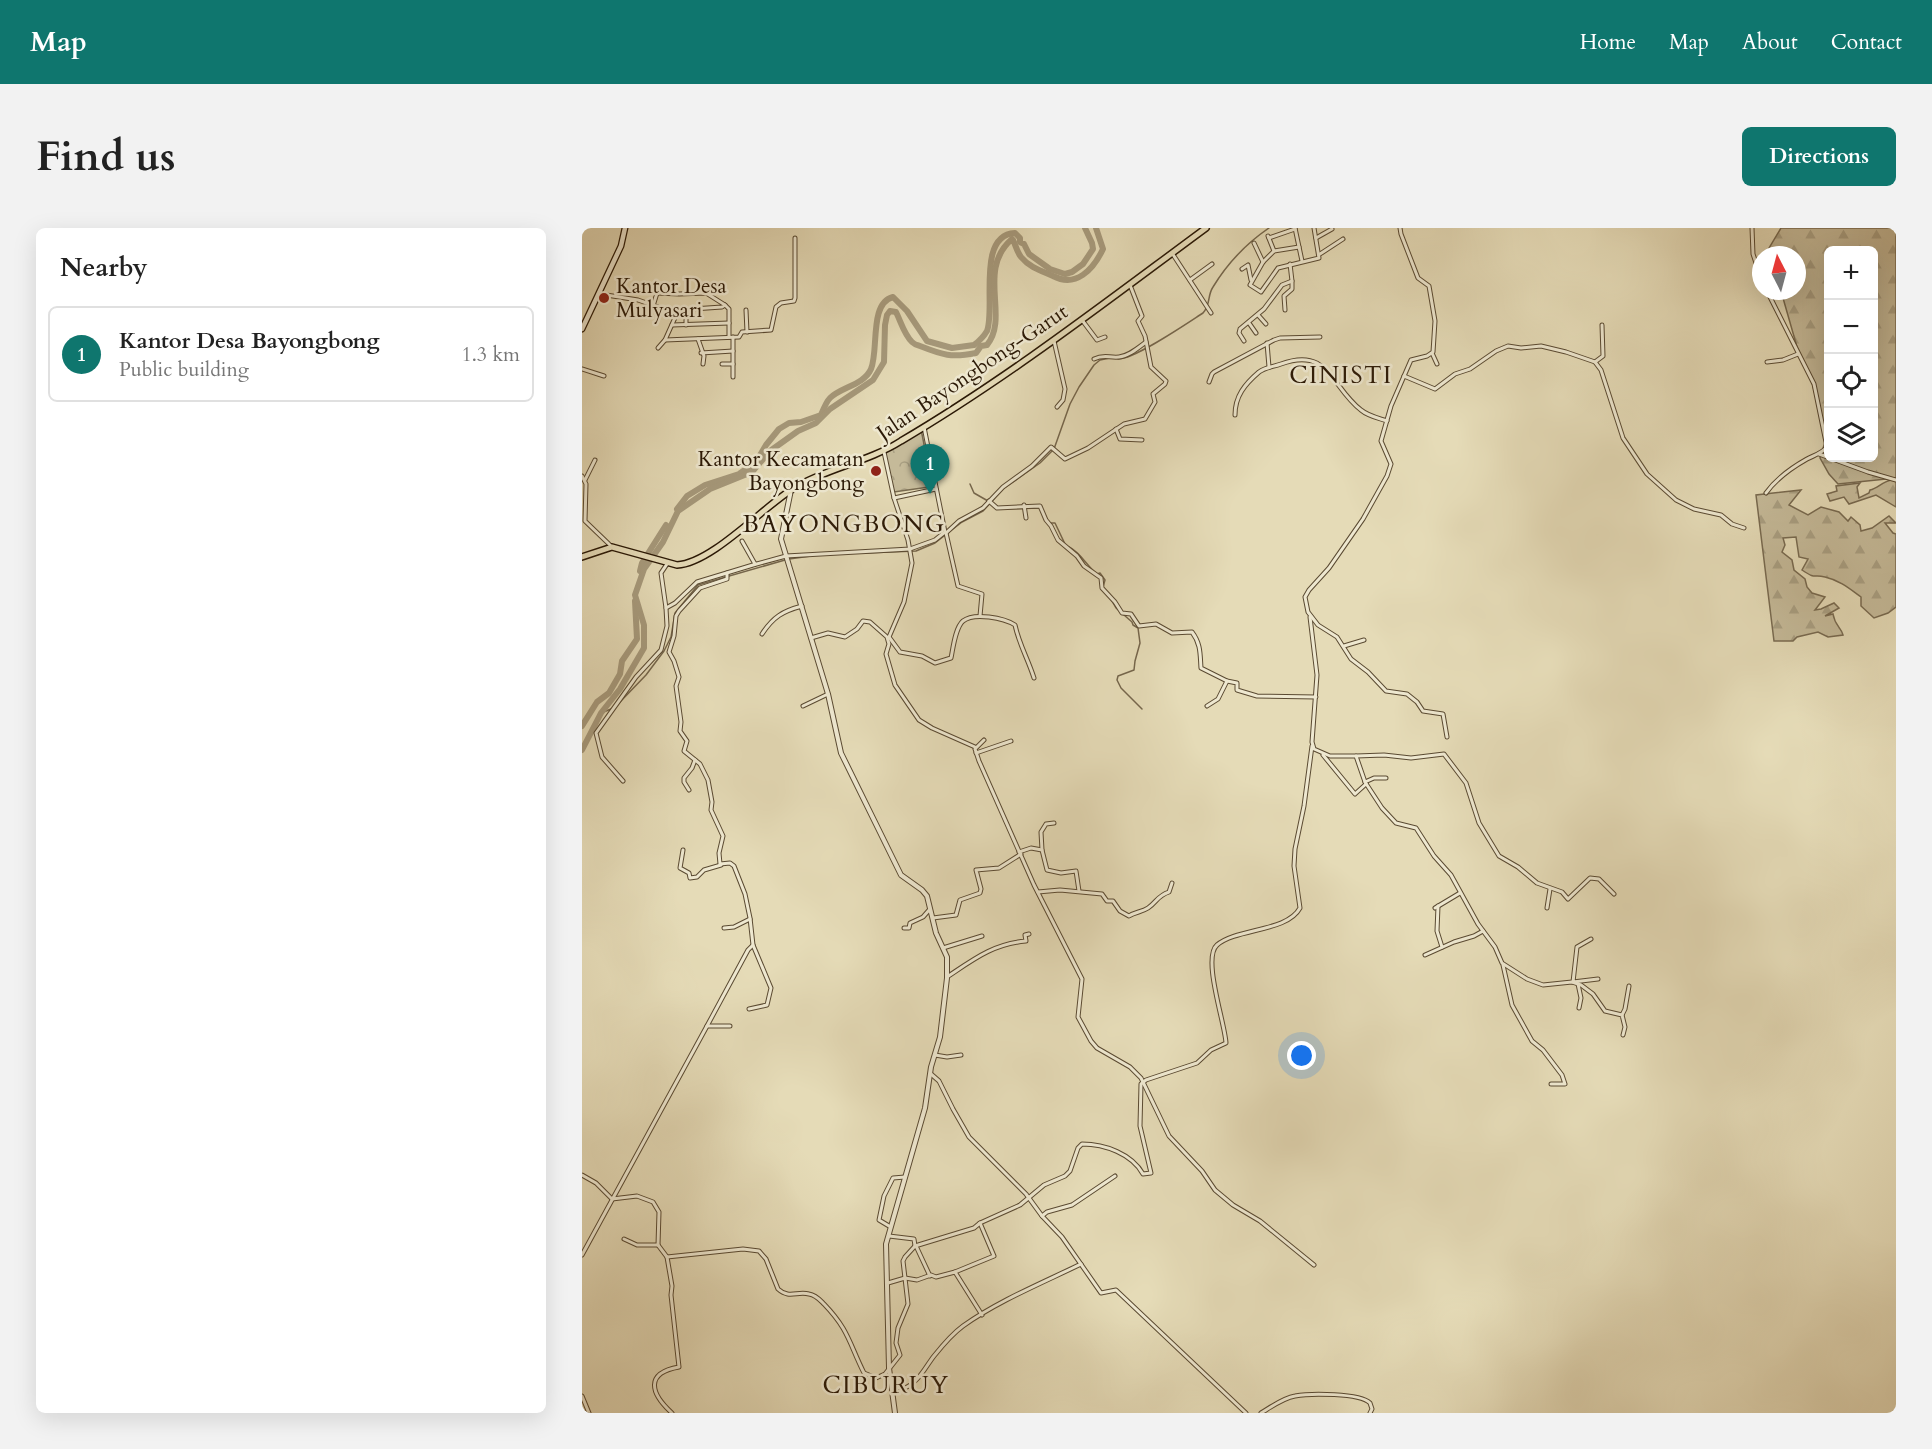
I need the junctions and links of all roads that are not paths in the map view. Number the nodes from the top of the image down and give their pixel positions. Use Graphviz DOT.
graph roads {
  1 [pos="625,228"];
  2 [pos="1206,228"];
  3 [pos="1295,228"];
  4 [pos="1314,228"];
  5 [pos="1400,228"];
  6 [pos="1752,228"];
  7 [pos="1332,229"];
  8 [pos="795,238"];
  9 [pos="1316,238"];
  10 [pos="1343,239"];
  11 [pos="1254,243"];
  12 [pos="1753,246"];
  13 [pos="1299,247"];
  14 [pos="1274,251"];
  15 [pos="1172,253"];
  16 [pos="1319,255"];
  17 [pos="1302,261"];
  18 [pos="1263,262"];
  19 [pos="1212,264"];
  20 [pos="1290,264"];
  21 [pos="1242,269"];
  22 [pos="1190,280"];
  23 [pos="1251,280"];
  24 [pos="1292,281"];
  25 [pos="714,284"];
  26 [pos="639,285"];
  27 [pos="1130,285"];
  28 [pos="657,293"];
  29 [pos="600,294"];
  30 [pos="709,294"];
  31 [pos="1771,300"];
  32 [pos="725,305"];
  33 [pos="652,306"];
  34 [pos="661,308"];
  35 [pos="678,310"];
  36 [pos="686,310"];
  37 [pos="746,310"];
  38 [pos="1285,310"];
  39 [pos="1211,313"];
  40 [pos="1258,315"];
  41 [pos="675,318"];
  42 [pos="1082,320"];
  43 [pos="729,323"];
  44 [pos="1249,323"];
  45 [pos="1266,324"];
  46 [pos="672,325"];
  47 [pos="686,325"];
  48 [pos="1602,325"];
  49 [pos="582,329"];
  50 [pos="747,332"];
  51 [pos="1256,333"];
  52 [pos="731,337"];
  53 [pos="1105,337"];
  54 [pos="1320,337"];
  55 [pos="698,339"];
  56 [pos="665,340"];
  57 [pos="1053,340"];
  58 [pos="1244,341"];
  59 [pos="1146,343"];
  60 [pos="1267,343"];
  61 [pos="658,348"];
  62 [pos="733,351"];
  63 [pos="701,352"];
  64 [pos="1432,353"];
  65 [pos="1798,354"];
  66 [pos="1094,359"];
  67 [pos="1595,362"];
  68 [pos="1767,362"];
  69 [pos="703,364"];
  70 [pos="722,364"];
  71 [pos="733,364"];
  72 [pos="1437,364"];
  73 [pos="1269,367"];
  74 [pos="582,369"];
  75 [pos="604,376"];
  76 [pos="1404,376"];
  77 [pos="733,377"];
  78 [pos="1209,382"];
  79 [pos="1057,407"];
  80 [pos="1235,415"];
  81 [pos="1387,421"];
  82 [pos="924,428"];
  83 [pos="1116,429"];
  84 [pos="1142,440"];
  85 [pos="884,452"];
  86 [pos="1819,454"];
  87 [pos="595,460"];
  88 [pos="583,478"];
  89 [pos="1896,480"];
  90 [pos="792,489"];
  91 [pos="936,489"];
  92 [pos="1766,493"];
  93 [pos="894,498"];
  94 [pos="989,503"];
  95 [pos="1024,505"];
  96 [pos="1026,518"];
  97 [pos="1744,528"];
  98 [pos="946,534"];
  99 [pos="742,541"];
  100 [pos="612,548"];
  101 [pos="911,551"];
  102 [pos="582,557"];
  103 [pos="787,557"];
  104 [pos="664,562"];
  105 [pos="754,564"];
  106 [pos="727,575"];
  107 [pos="802,606"];
  108 [pos="666,608"];
  109 [pos="1310,615"];
  110 [pos="980,616"];
  111 [pos="762,634"];
  112 [pos="888,637"];
  113 [pos="811,638"];
  114 [pos="1364,640"];
  115 [pos="1344,646"];
  116 [pos="666,648"];
  117 [pos="1035,678"];
  118 [pos="1227,681"];
  119 [pos="828,694"];
  120 [pos="1316,697"];
  121 [pos="803,706"];
  122 [pos="1208,706"];
  123 [pos="1447,737"];
  124 [pos="984,740"];
  125 [pos="1011,741"];
  126 [pos="1312,746"];
  127 [pos="975,747"];
  128 [pos="976,753"];
  129 [pos="1322,754"];
  130 [pos="1356,756"];
  131 [pos="695,760"];
  132 [pos="1386,778"];
  133 [pos="623,781"];
  134 [pos="1366,783"];
  135 [pos="688,790"];
  136 [pos="1054,823"];
  137 [pos="683,850"];
  138 [pos="1042,850"];
  139 [pos="1020,853"];
  140 [pos="721,864"];
  141 [pos="1172,883"];
  142 [pos="1550,889"];
  143 [pos="1079,891"];
  144 [pos="1038,892"];
  145 [pos="1460,893"];
  146 [pos="1614,894"];
  147 [pos="931,908"];
  148 [pos="1547,908"];
  149 [pos="933,918"];
  150 [pos="750,919"];
  151 [pos="724,928"];
  152 [pos="904,928"];
  153 [pos="1483,931"];
  154 [pos="1029,934"];
  155 [pos="982,936"];
  156 [pos="1591,939"];
  157 [pos="753,945"];
  158 [pos="1442,947"];
  159 [pos="943,948"];
  160 [pos="1425,955"];
  161 [pos="1502,963"];
  162 [pos="947,977"];
  163 [pos="1598,979"];
  164 [pos="1573,982"];
  165 [pos="1578,984"];
  166 [pos="1629,986"];
  167 [pos="1579,1008"];
  168 [pos="749,1009"];
  169 [pos="1622,1015"];
  170 [pos="707,1026"];
  171 [pos="730,1026"];
  172 [pos="1623,1035"];
  173 [pos="935,1055"];
  174 [pos="961,1055"];
  175 [pos="931,1074"];
  176 [pos="1143,1082"];
  177 [pos="1551,1084"];
  178 [pos="582,1175"];
  179 [pos="1115,1176"];
  180 [pos="905,1177"];
  181 [pos="612,1199"];
  182 [pos="1029,1199"];
  183 [pos="1042,1216"];
  184 [pos="980,1223"];
  185 [pos="889,1226"];
  186 [pos="887,1235"];
  187 [pos="624,1239"];
  188 [pos="658,1245"];
  189 [pos="916,1246"];
  190 [pos="582,1255"];
  191 [pos="667,1257"];
  192 [pos="1081,1264"];
  193 [pos="1314,1265"];
  194 [pos="955,1272"];
  195 [pos="930,1276"];
  196 [pos="905,1278"];
  197 [pos="888,1283"];
  198 [pos="982,1315"];
  199 [pos="889,1368"];
  200 [pos="892,1385"];
  201 [pos="582,1396"];
  202 [pos="589,1413"];
  203 [pos="672,1413"];
  204 [pos="896,1413"];
  205 [pos="1246,1413"];
  206 [pos="1261,1413"];
  207 [pos="1370,1413"];
  1 -- 29 [label="main road"];
  2 -- 15 [label="main road, Jalan Bayongbong-Garut"];
  3 -- 13 [label="street"];
  3 -- 14 [label="street"];
  4 -- 9 [label="street"];
  5 -- 64 [label="street"];
  6 -- 12 [label="street"];
  7 -- 9 [label="street"];
  8 -- 50 [label="street"];
  9 -- 16 [label="street"];
  10 -- 16 [label="street"];
  11 -- 18 [label="street"];
  13 -- 14 [label="street"];
  13 -- 17 [label="street"];
  14 -- 18 [label="street"];
  15 -- 22 [label="street"];
  15 -- 27 [label="main road, Jalan Bayongbong-Garut"];
  16 -- 17 [label="street"];
  17 -- 20 [label="street"];
  18 -- 23 [label="street"];
  19 -- 22 [label="street"];
  20 -- 23 [label="street"];
  20 -- 24 [label="street"];
  21 -- 23 [label="street"];
  22 -- 39 [label="street"];
  24 -- 38 [label="street"];
  24 -- 40 [label="street"];
  25 -- 30 [label="street"];
  26 -- 28 [label="street"];
  27 -- 42 [label="main road, Jalan Bayongbong-Garut"];
  27 -- 59 [label="street"];
  28 -- 30 [label="street"];
  28 -- 33 [label="street"];
  29 -- 33 [label="street"];
  29 -- 49 [label="main road"];
  30 -- 32 [label="street"];
  31 -- 65 [label="street"];
  32 -- 36 [label="street"];
  32 -- 43 [label="street"];
  33 -- 34 [label="street"];
  34 -- 35 [label="street"];
  34 -- 41 [label="street"];
  35 -- 36 [label="street"];
  35 -- 41 [label="street"];
  36 -- 47 [label="street"];
  37 -- 50 [label="street"];
  40 -- 44 [label="street"];
  40 -- 45 [label="street"];
  41 -- 46 [label="street"];
  42 -- 53 [label="street"];
  42 -- 57 [label="main road, Jalan Bayongbong-Garut"];
  43 -- 47 [label="street"];
  43 -- 52 [label="street"];
  44 -- 51 [label="street"];
  44 -- 58 [label="street"];
  46 -- 47 [label="street"];
  46 -- 56 [label="street"];
  48 -- 67 [label="street"];
  50 -- 52 [label="street"];
  52 -- 55 [label="street"];
  52 -- 62 [label="street"];
  54 -- 60 [label="street"];
  55 -- 56 [label="street"];
  55 -- 63 [label="street"];
  56 -- 61 [label="street"];
  57 -- 79 [label="street"];
  57 -- 82 [label="main road, Jalan Bayongbong-Garut"];
  59 -- 66 [label="street"];
  59 -- 83 [label="street"];
  60 -- 73 [label="street"];
  60 -- 78 [label="street"];
  62 -- 63 [label="street"];
  62 -- 71 [label="street"];
  63 -- 69 [label="street"];
  64 -- 72 [label="street"];
  64 -- 76 [label="street"];
  65 -- 68 [label="street"];
  65 -- 86 [label="street"];
  67 -- 76 [label="street"];
  67 -- 97 [label="street"];
  70 -- 71 [label="street"];
  71 -- 77 [label="street"];
  73 -- 80 [label="street"];
  73 -- 81 [label="street"];
  74 -- 75 [label="street"];
  76 -- 81 [label="street"];
  81 -- 109 [label="street"];
  82 -- 85 [label="main road, Jalan Bayongbong-Garut"];
  82 -- 91 [label="street"];
  83 -- 84 [label="street"];
  83 -- 94 [label="street"];
  85 -- 90 [label="main road, Jalan Bayongbong-Garut"];
  85 -- 93 [label="street"];
  86 -- 89 [label="street"];
  86 -- 92 [label="street"];
  87 -- 88 [label="street"];
  88 -- 100 [label="street"];
  90 -- 103 [label="street"];
  90 -- 104 [label="main road, Jalan Bayongbong-Garut"];
  91 -- 93 [label="street"];
  91 -- 98 [label="street"];
  93 -- 101 [label="street"];
  94 -- 95 [label="street"];
  94 -- 98 [label="street"];
  95 -- 96 [label="street"];
  95 -- 118 [label="street"];
  98 -- 101 [label="street"];
  98 -- 110 [label="street"];
  99 -- 105 [label="street"];
  100 -- 102 [label="main road"];
  100 -- 104 [label="main road, Jalan Bayongbong-Garut"];
  101 -- 103 [label="street"];
  101 -- 112 [label="street"];
  103 -- 105 [label="street"];
  103 -- 107 [label="street"];
  104 -- 108 [label="street"];
  105 -- 106 [label="street"];
  106 -- 108 [label="street"];
  106 -- 116 [label="street"];
  107 -- 111 [label="street"];
  107 -- 113 [label="street"];
  108 -- 116 [label="street"];
  109 -- 115 [label="street"];
  109 -- 120 [label="street"];
  110 -- 112 [label="street"];
  110 -- 117 [label="street"];
  112 -- 113 [label="street"];
  112 -- 127 [label="street"];
  113 -- 119 [label="street"];
  114 -- 115 [label="street"];
  115 -- 123 [label="street"];
  116 -- 131 [label="street"];
  116 -- 133 [label="street"];
  118 -- 120 [label="street"];
  118 -- 122 [label="street"];
  119 -- 121 [label="street"];
  119 -- 147 [label="street"];
  120 -- 126 [label="street"];
  124 -- 127 [label="street"];
  125 -- 128 [label="street"];
  126 -- 129 [label="street"];
  126 -- 176 [label="street"];
  127 -- 128 [label="street"];
  128 -- 139 [label="street"];
  129 -- 130 [label="street"];
  129 -- 134 [label="street"];
  130 -- 134 [label="street"];
  130 -- 142 [label="street"];
  131 -- 135 [label="street"];
  131 -- 140 [label="street"];
  132 -- 134 [label="street"];
  134 -- 145 [label="street"];
  136 -- 138 [label="street"];
  137 -- 140 [label="street"];
  138 -- 139 [label="street"];
  138 -- 143 [label="street"];
  139 -- 144 [label="street"];
  139 -- 149 [label="street"];
  140 -- 150 [label="street"];
  141 -- 143 [label="street"];
  142 -- 146 [label="street"];
  142 -- 148 [label="street"];
  143 -- 144 [label="street"];
  144 -- 176 [label="street"];
  145 -- 153 [label="street"];
  145 -- 158 [label="street"];
  147 -- 149 [label="street"];
  147 -- 152 [label="street"];
  149 -- 159 [label="street"];
  150 -- 151 [label="street"];
  150 -- 157 [label="street"];
  153 -- 158 [label="street"];
  153 -- 161 [label="street"];
  154 -- 162 [label="street"];
  155 -- 159 [label="street"];
  156 -- 164 [label="street"];
  157 -- 168 [label="street"];
  157 -- 170 [label="street"];
  158 -- 160 [label="street"];
  159 -- 162 [label="street"];
  161 -- 164 [label="street"];
  161 -- 177 [label="street"];
  162 -- 173 [label="street"];
  163 -- 164 [label="street"];
  164 -- 165 [label="street"];
  165 -- 167 [label="street"];
  165 -- 169 [label="street"];
  166 -- 169 [label="street"];
  169 -- 172 [label="street"];
  170 -- 171 [label="street"];
  170 -- 181 [label="street"];
  173 -- 174 [label="street"];
  173 -- 175 [label="street"];
  175 -- 180 [label="street"];
  175 -- 182 [label="street"];
  176 -- 182 [label="street"];
  176 -- 193 [label="street"];
  178 -- 181 [label="street"];
  179 -- 183 [label="street"];
  180 -- 185 [label="street"];
  180 -- 185 [label="street"];
  181 -- 188 [label="street"];
  181 -- 190 [label="street"];
  182 -- 183 [label="street"];
  182 -- 184 [label="street"];
  183 -- 192 [label="street"];
  184 -- 189 [label="street"];
  184 -- 194 [label="street"];
  185 -- 186 [label="street"];
  186 -- 189 [label="street"];
  186 -- 197 [label="street"];
  187 -- 188 [label="street"];
  188 -- 191 [label="street"];
  189 -- 195 [label="street"];
  189 -- 196 [label="street"];
  191 -- 199 [label="street"];
  191 -- 203 [label="street"];
  192 -- 198 [label="street"];
  192 -- 205 [label="street"];
  194 -- 195 [label="street"];
  194 -- 198 [label="street"];
  195 -- 196 [label="street"];
  196 -- 197 [label="street"];
  196 -- 199 [label="street"];
  197 -- 199 [label="street"];
  198 -- 200 [label="street"];
  199 -- 200 [label="street"];
  200 -- 204 [label="street"];
  201 -- 202 [label="street"];
  206 -- 207 [label="street"];
}
